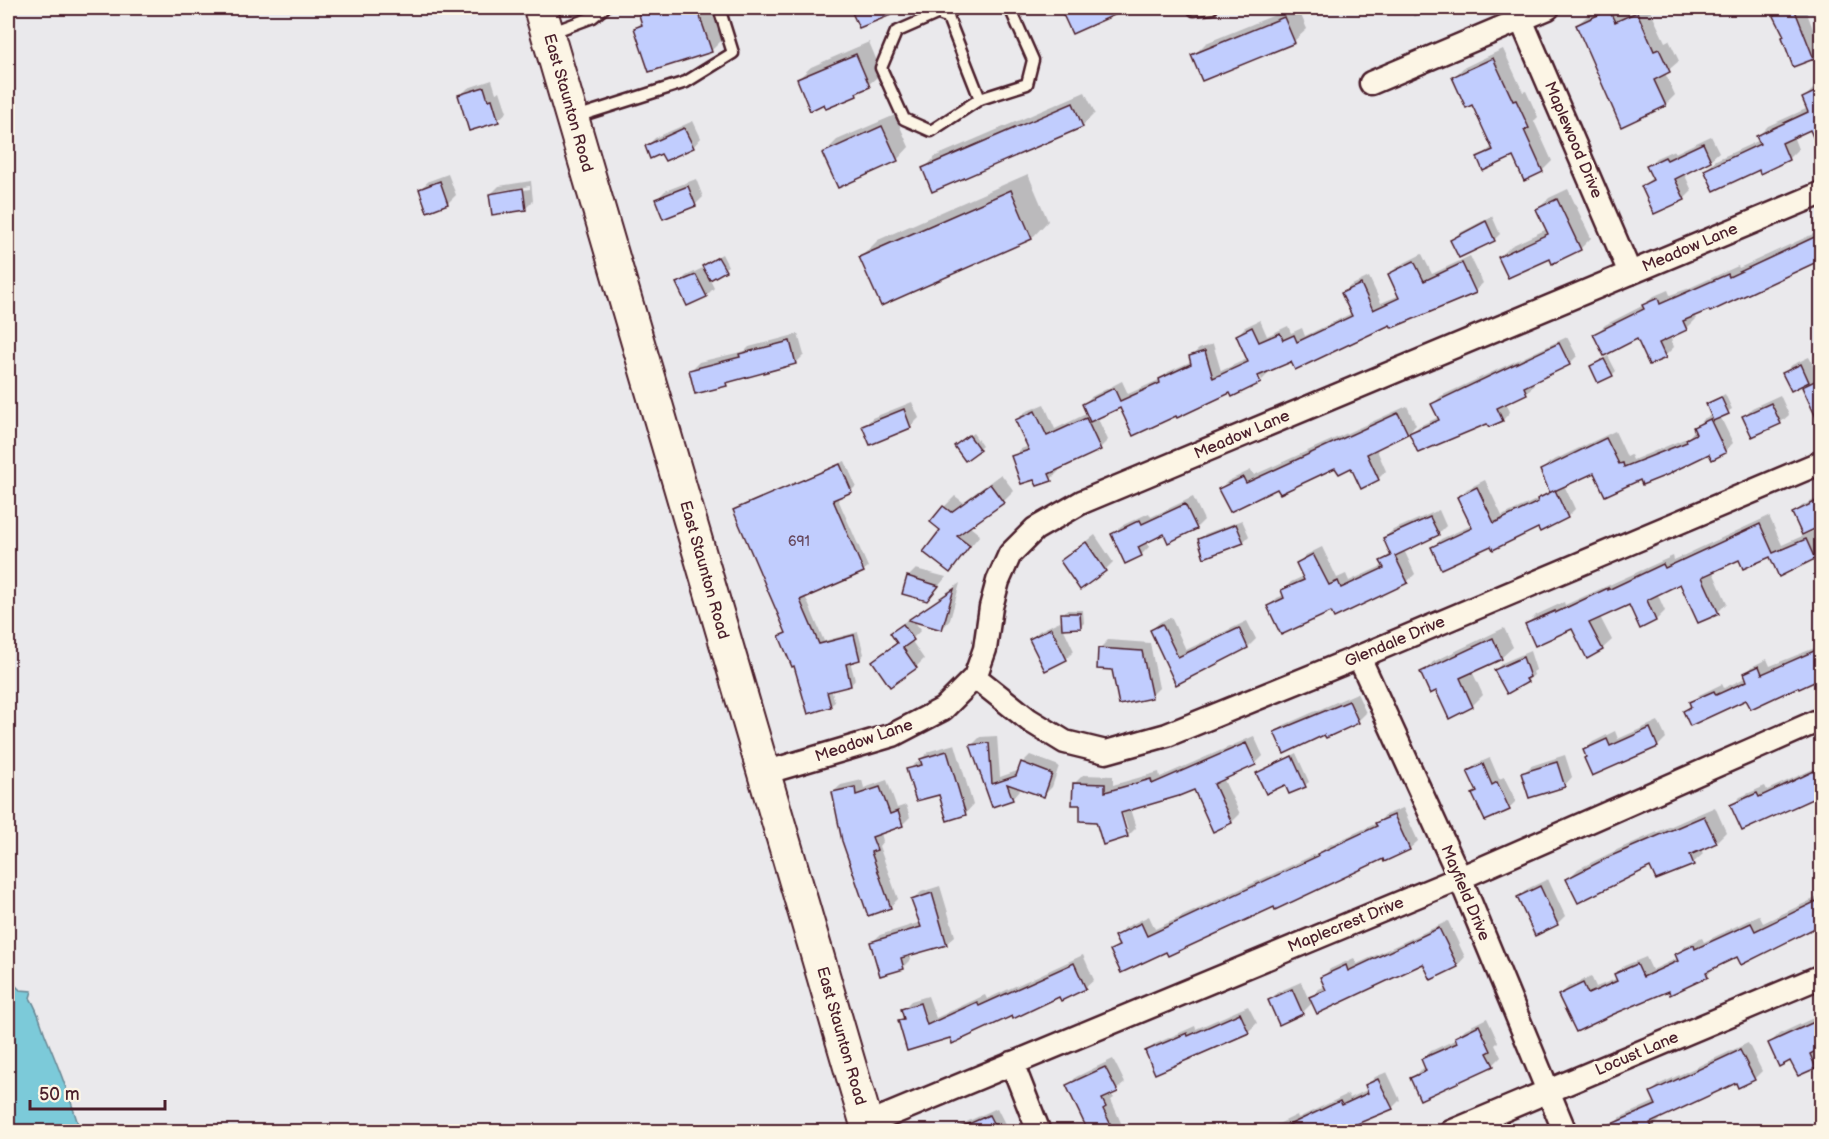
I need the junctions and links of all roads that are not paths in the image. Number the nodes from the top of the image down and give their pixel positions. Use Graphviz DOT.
graph roads {
  1 [pos="604,8"];
  2 [pos="719,8"];
  3 [pos="947,8"];
  4 [pos="1010,8"];
  5 [pos="1193,8"];
  6 [pos="1212,8"];
  7 [pos="1548,8"];
  8 [pos="1519,14"];
  9 [pos="543,21"];
  10 [pos="1371,83"];
  11 [pos="980,99"];
  12 [pos="572,118"];
  13 [pos="1821,193"];
  14 [pos="1630,273"];
  15 [pos="1821,462"];
  16 [pos="1359,657"];
  17 [pos="975,677"];
  18 [pos="1821,719"];
  19 [pos="764,773"];
  20 [pos="1460,879"];
  21 [pos="1821,976"];
  22 [pos="1012,1063"];
  23 [pos="1548,1092"];
  24 [pos="868,1128"];
  25 [pos="1038,1131"];
  26 [pos="1451,1131"];
  27 [pos="1565,1131"];
  1 -- 9 [label="lane"];
  2 -- 12 [label="lane"];
  3 -- 11 [label="lane"];
  3 -- 11 [label="lane"];
  4 -- 11 [label="lane"];
  5 -- 6 [label="lane"];
  7 -- 8 [label="street"];
  8 -- 10 [label="street"];
  8 -- 14 [label="street, Maplewood Drive"];
  9 -- 12 [label="main road, East Staunton Road"];
  12 -- 19 [label="main road, East Staunton Road"];
  13 -- 14 [label="street, Meadow Lane"];
  14 -- 17 [label="street, Meadow Lane"];
  15 -- 16 [label="street, Glendale Drive"];
  16 -- 17 [label="street, Glendale Drive"];
  16 -- 20 [label="street, Mayfield Drive"];
  17 -- 19 [label="street, Meadow Lane"];
  18 -- 20 [label="street, Maplecrest Drive"];
  19 -- 24 [label="main road, East Staunton Road"];
  20 -- 22 [label="street, Maplecrest Drive"];
  20 -- 23 [label="street, Mayfield Drive"];
  21 -- 23 [label="street, Locust Lane"];
  22 -- 24 [label="street, Maplecrest Drive"];
  22 -- 25 [label="street"];
  23 -- 26 [label="street, Locust Lane"];
  23 -- 27 [label="street, Mayfield Drive"];
}
